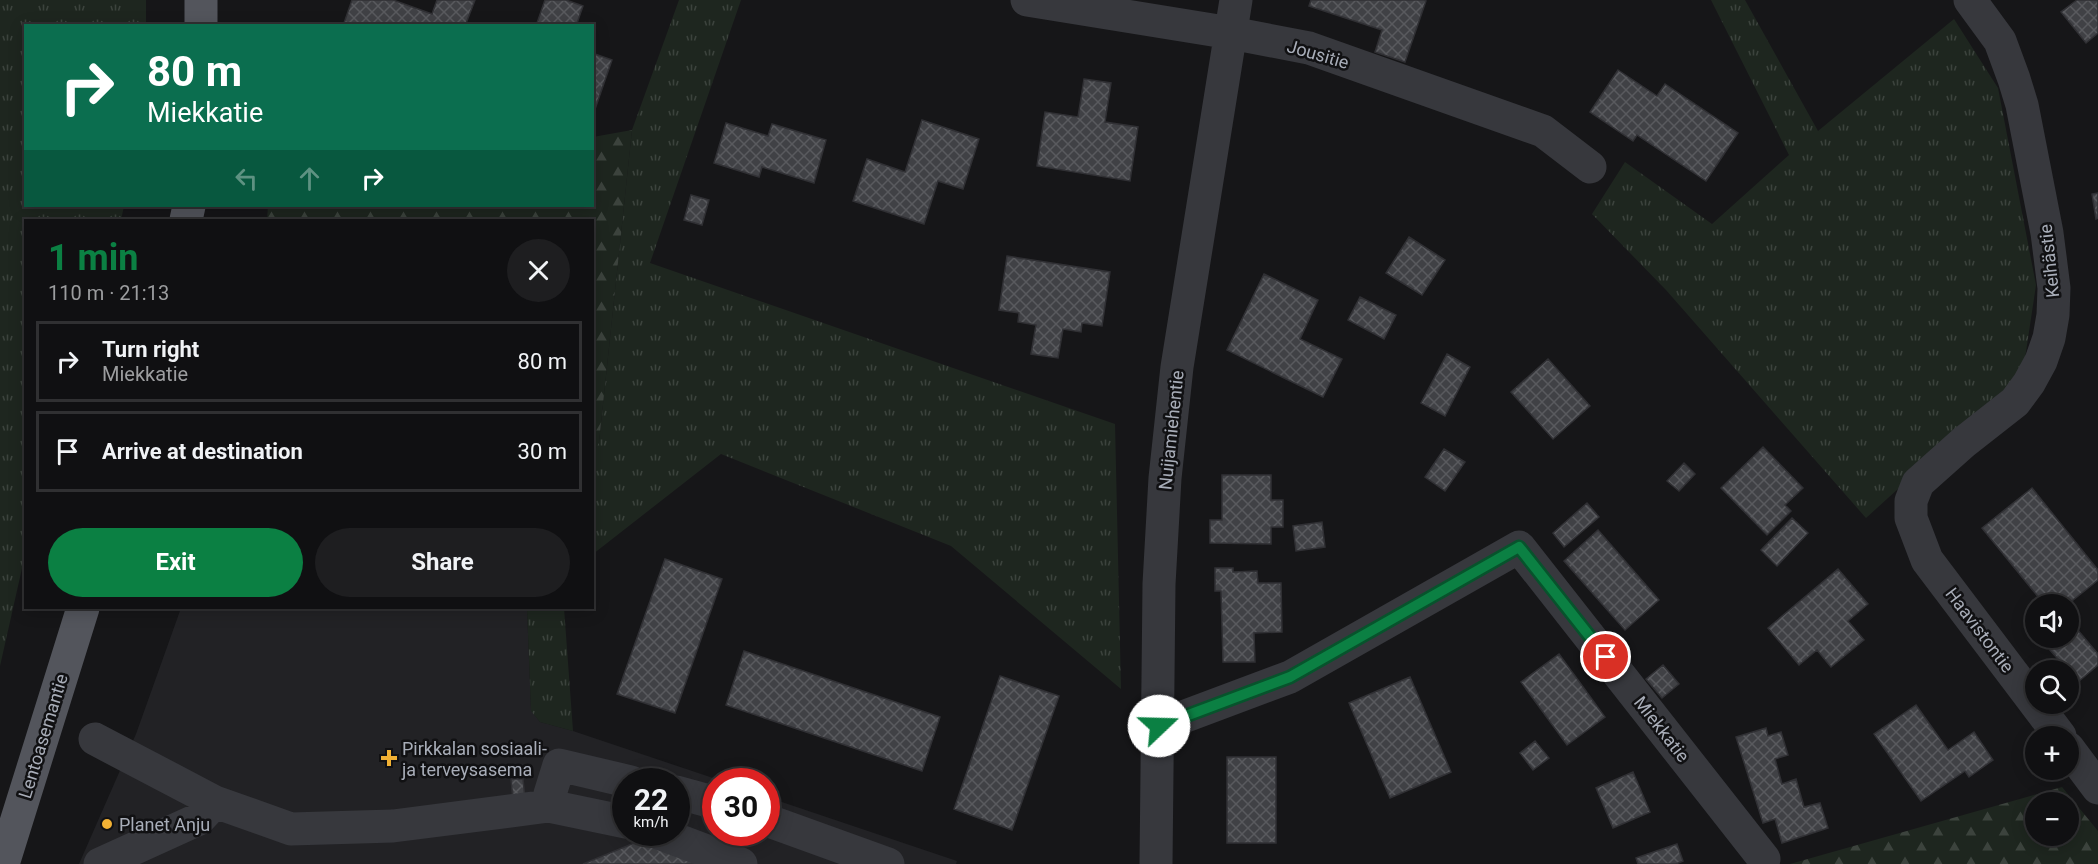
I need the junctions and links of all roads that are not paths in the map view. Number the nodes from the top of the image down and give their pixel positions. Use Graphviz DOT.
graph roads {
  1 [pos="201,0"];
  2 [pos="1027,0"];
  3 [pos="1236,0"];
  4 [pos="1970,0"];
  5 [pos="201,24"];
  6 [pos="1231,33"];
  7 [pos="1590,167"];
  8 [pos="1911,518"];
  9 [pos="83,609"];
  10 [pos="1159,726"];
  11 [pos="2052,726"];
  12 [pos="95,739"];
  13 [pos="2079,763"];
  14 [pos="612,778"];
  15 [pos="2098,788"];
  16 [pos="215,802"];
  17 [pos="549,806"];
  18 [pos="612,819"];
  19 [pos="780,825"];
  20 [pos="690,845"];
  21 [pos="1764,859"];
  22 [pos="3,864"];
  23 [pos="100,864"];
  24 [pos="741,864"];
  25 [pos="888,864"];
  26 [pos="1156,864"];
  1 -- 5 [label="main road"];
  2 -- 6 [label="street, Jousitie"];
  3 -- 6 [label="street, Nuijamiehentie"];
  4 -- 8 [label="street, Keihästie"];
  6 -- 7 [label="street, Jousitie"];
  6 -- 10 [label="street, Nuijamiehentie"];
  8 -- 11 [label="street, Haavistontie"];
  9 -- 22 [label="main road, Lentoasemantie"];
  10 -- 21 [label="street, Miekkatie"];
  10 -- 26 [label="street, Nuijamiehentie"];
  12 -- 16 [label="street"];
  13 -- 15 [label="street"];
  14 -- 17 [label="street"];
  16 -- 17 [label="street"];
  16 -- 23 [label="street"];
  17 -- 18 [label="street"];
  19 -- 25 [label="street"];
  20 -- 24 [label="street"];
}
